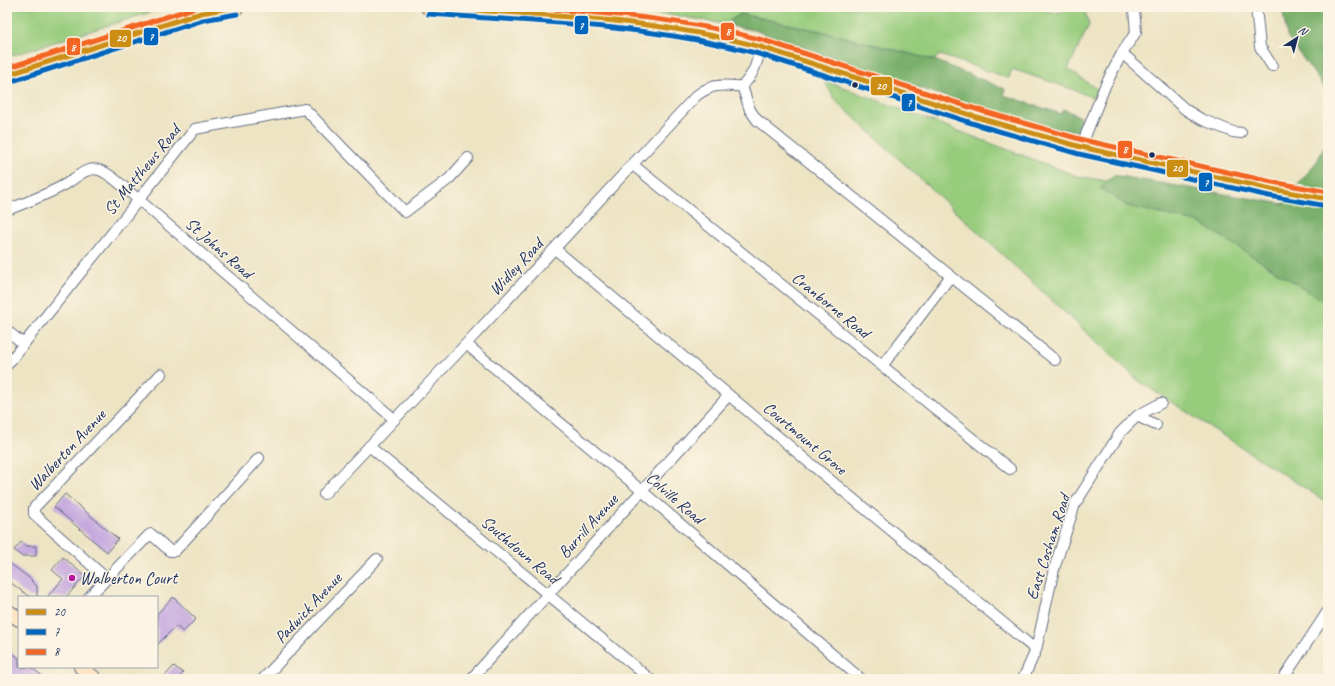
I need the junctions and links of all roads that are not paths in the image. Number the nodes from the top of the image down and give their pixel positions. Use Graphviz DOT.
graph roads {
  1 [pos="236,7"];
  2 [pos="429,7"];
  3 [pos="1136,7"];
  4 [pos="1256,7"];
  5 [pos="761,47"];
  6 [pos="1122,53"];
  7 [pos="1272,66"];
  8 [pos="7,75"];
  9 [pos="742,86"];
  10 [pos="1241,132"];
  11 [pos="1081,147"];
  12 [pos="468,158"];
  13 [pos="633,165"];
  14 [pos="138,199"];
  15 [pos="1328,199"];
  16 [pos="7,210"];
  17 [pos="555,249"];
  18 [pos="950,277"];
  19 [pos="7,331"];
  20 [pos="24,344"];
  21 [pos="466,344"];
  22 [pos="1055,360"];
  23 [pos="7,365"];
  24 [pos="882,366"];
  25 [pos="161,374"];
  26 [pos="729,395"];
  27 [pos="1161,403"];
  28 [pos="1137,416"];
  29 [pos="394,419"];
  30 [pos="1156,426"];
  31 [pos="369,446"];
  32 [pos="258,458"];
  33 [pos="1010,468"];
  34 [pos="642,491"];
  35 [pos="324,494"];
  36 [pos="377,559"];
  37 [pos="107,579"];
  38 [pos="549,594"];
  39 [pos="90,596"];
  40 [pos="7,611"];
  41 [pos="1328,611"];
  42 [pos="18,618"];
  43 [pos="1036,650"];
  44 [pos="82,668"];
  45 [pos="95,679"];
  46 [pos="263,679"];
  47 [pos="471,679"];
  48 [pos="650,679"];
  49 [pos="861,679"];
  50 [pos="1023,679"];
  51 [pos="1283,679"];
  1 -- 8 [label="main road"];
  2 -- 5 [label="main road"];
  3 -- 6 [label="street"];
  4 -- 7 [label="street"];
  5 -- 9 [label="street"];
  5 -- 11 [label="main road"];
  6 -- 10 [label="street"];
  6 -- 11 [label="street"];
  9 -- 13 [label="street, Widley Road"];
  9 -- 18 [label="street"];
  11 -- 15 [label="main road"];
  12 -- 14 [label="street, St Matthews Road"];
  13 -- 17 [label="street, Widley Road"];
  13 -- 24 [label="street, Cranborne Road"];
  14 -- 16 [label="street, St Johns Road"];
  14 -- 20 [label="street, St Matthews Road"];
  14 -- 29 [label="street, St Johns Road"];
  17 -- 21 [label="street, Widley Road"];
  17 -- 26 [label="street, Courtmount Grove"];
  18 -- 22 [label="street"];
  18 -- 24 [label="street"];
  19 -- 20 [label="street"];
  20 -- 23 [label="street, St Matthews Road"];
  21 -- 29 [label="street, Widley Road"];
  21 -- 34 [label="street, Colville Road"];
  24 -- 33 [label="street, Cranborne Road"];
  25 -- 37 [label="street, Walberton Avenue"];
  26 -- 34 [label="street, Burrill Avenue"];
  26 -- 43 [label="street, Courtmount Grove"];
  27 -- 28 [label="street, East Cosham Road"];
  28 -- 30 [label="street"];
  28 -- 43 [label="street, East Cosham Road"];
  29 -- 31 [label="street, Widley Road"];
  31 -- 35 [label="street, Widley Road"];
  31 -- 38 [label="street, Southdown Road"];
  32 -- 37 [label="street"];
  34 -- 38 [label="street, Burrill Avenue"];
  34 -- 49 [label="street, Colville Road"];
  36 -- 46 [label="street, Padwick Avenue"];
  37 -- 39 [label="street"];
  38 -- 47 [label="street, Burrill Avenue"];
  38 -- 48 [label="street, Southdown Road"];
  40 -- 42 [label="street"];
  41 -- 51 [label="street"];
  43 -- 50 [label="street, East Cosham Road"];
  44 -- 45 [label="street"];
}
